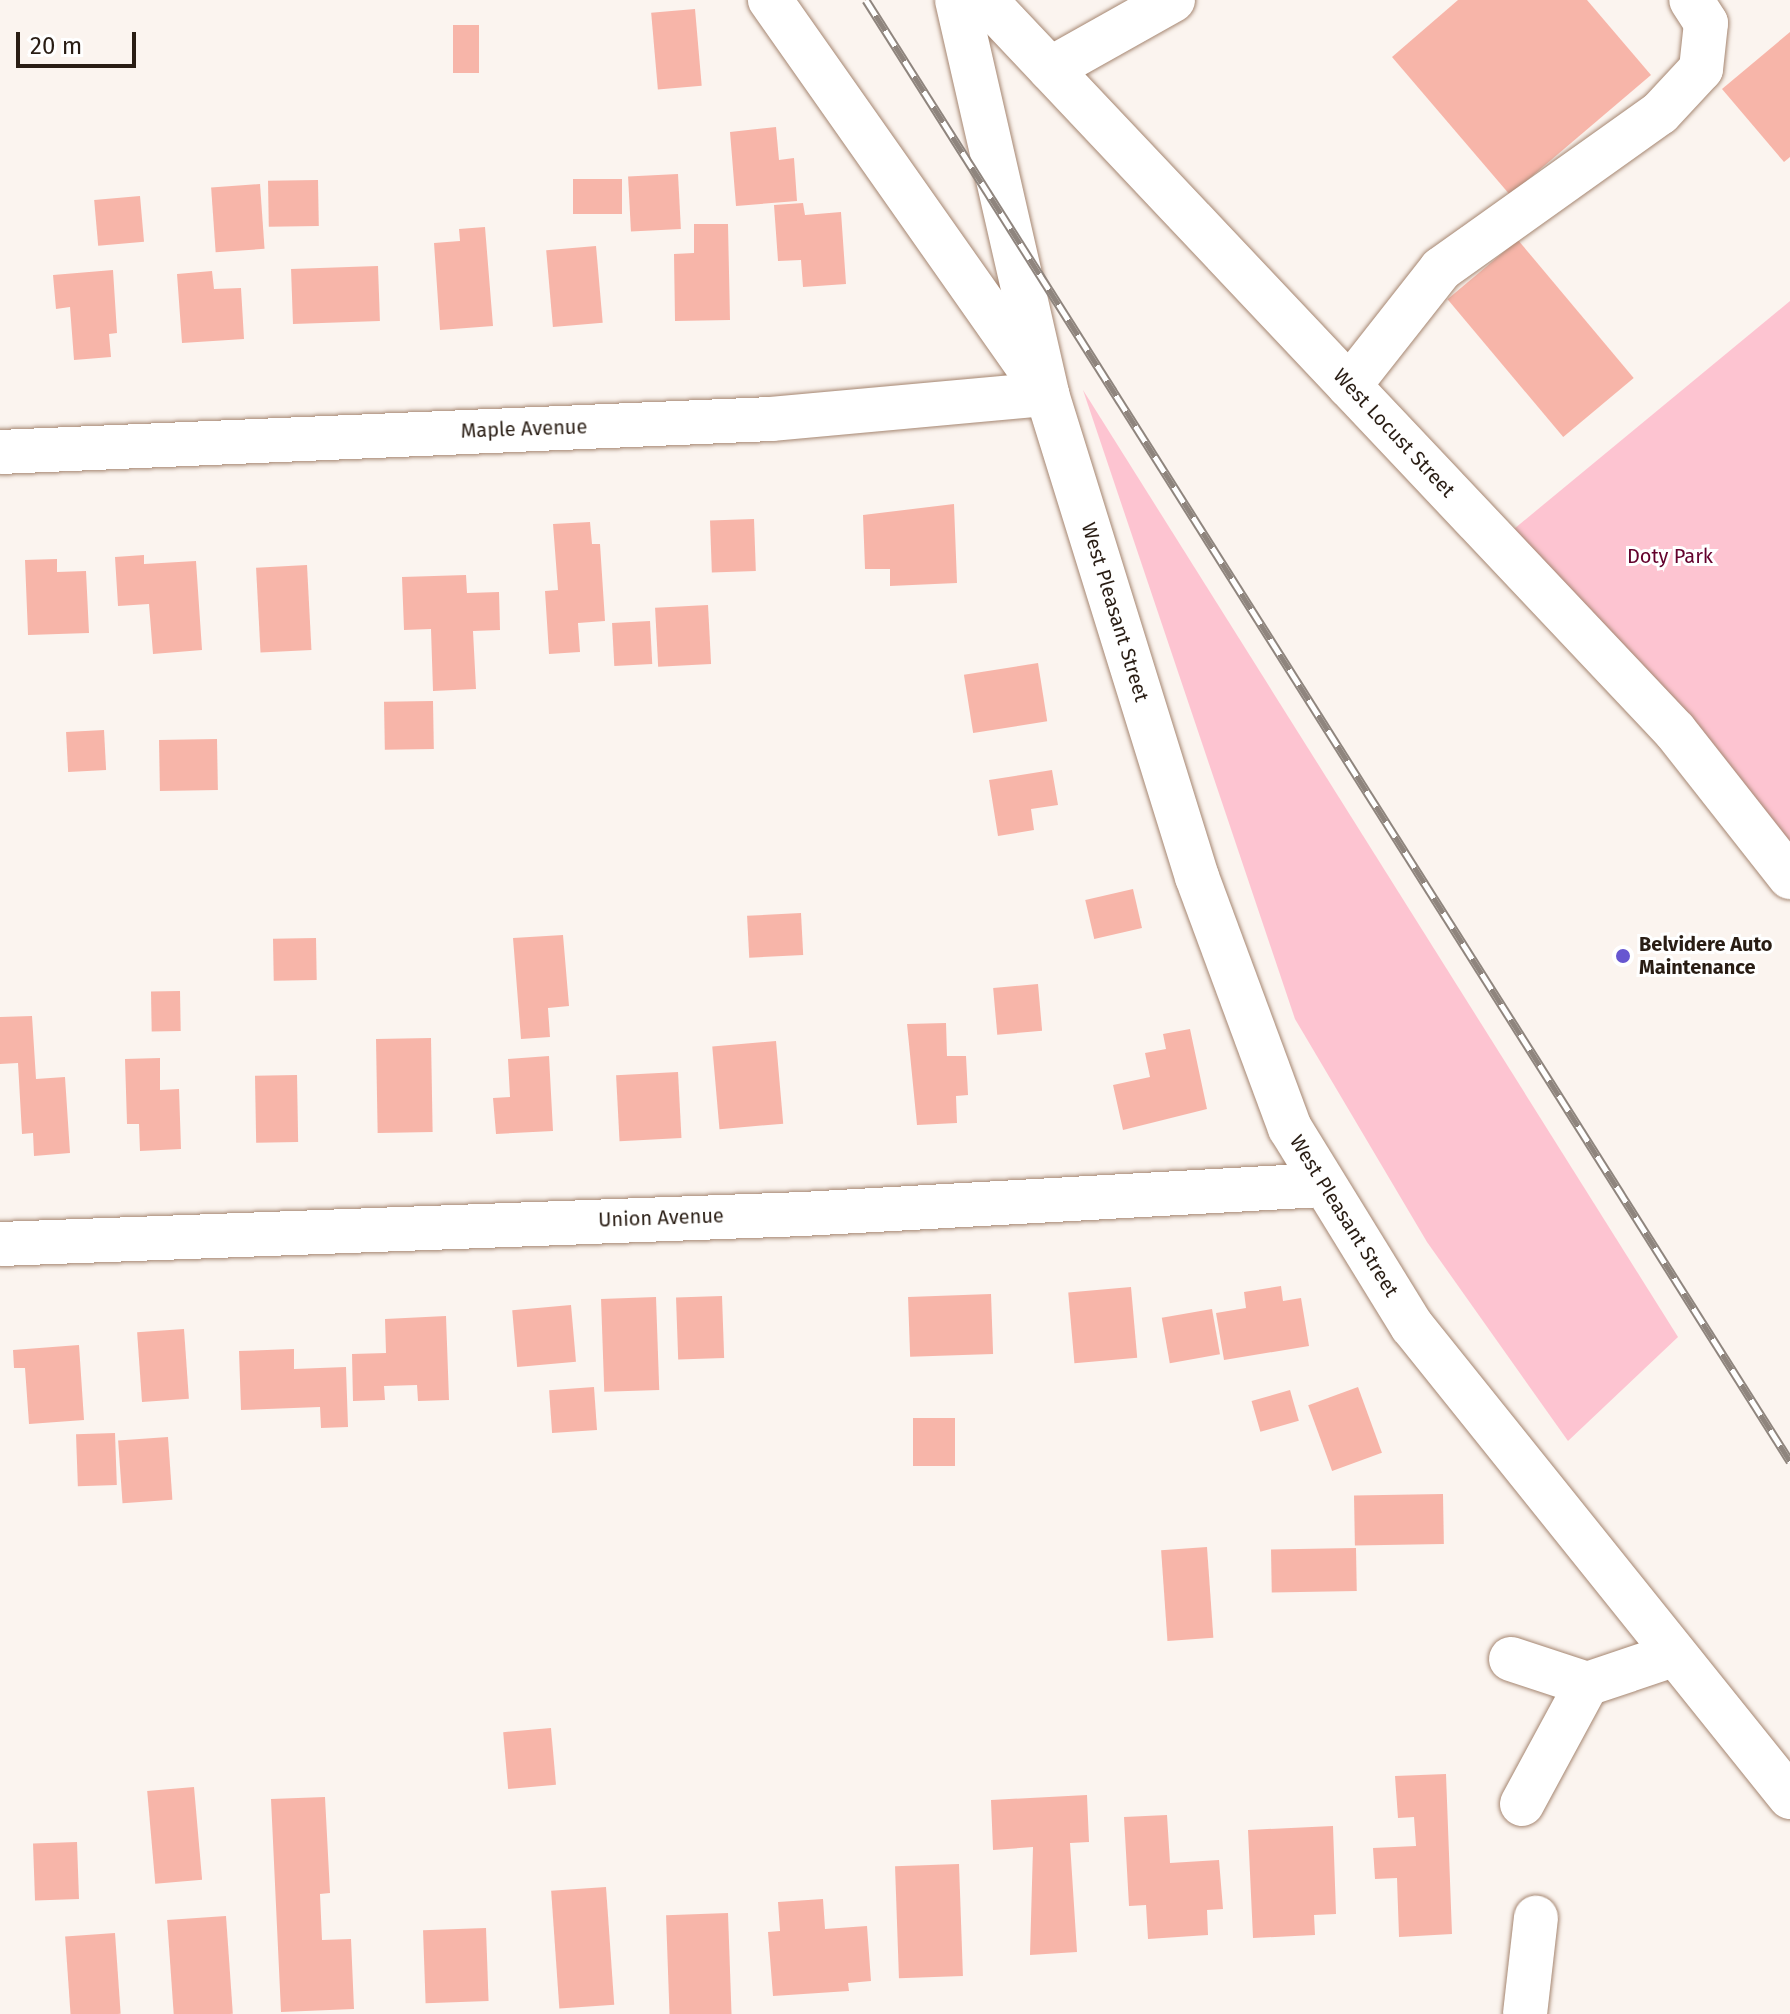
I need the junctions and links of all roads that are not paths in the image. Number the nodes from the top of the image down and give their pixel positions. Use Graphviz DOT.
graph roads {
  1 [pos="770,0"];
  2 [pos="957,0"];
  3 [pos="985,0"];
  4 [pos="1173,0"];
  5 [pos="1691,0"];
  6 [pos="1050,69"];
  7 [pos="1349,386"];
  8 [pos="1047,394"];
  9 [pos="0,452"];
  10 [pos="1790,877"];
  11 [pos="1321,1185"];
  12 [pos="0,1244"];
  13 [pos="1673,1655"];
  14 [pos="1511,1659"];
  15 [pos="1587,1684"];
  16 [pos="1790,1797"];
  17 [pos="1522,1804"];
  18 [pos="1536,1918"];
  19 [pos="1525,2014"];
  1 -- 8 [label="street, West Pleasant Street"];
  2 -- 8 [label="street, West Pleasant Street"];
  3 -- 6 [label="street, West Locust Street"];
  4 -- 6 [label="street"];
  5 -- 7 [label="street"];
  6 -- 7 [label="street, West Locust Street"];
  7 -- 10 [label="street, West Locust Street"];
  8 -- 9 [label="street, Maple Avenue"];
  8 -- 11 [label="street, West Pleasant Street"];
  11 -- 12 [label="street, Union Avenue"];
  11 -- 13 [label="street, West Pleasant Street"];
  13 -- 15 [label="street"];
  13 -- 16 [label="street, West Pleasant Street"];
  14 -- 15 [label="street"];
  15 -- 17 [label="street"];
  18 -- 19 [label="street"];
}
